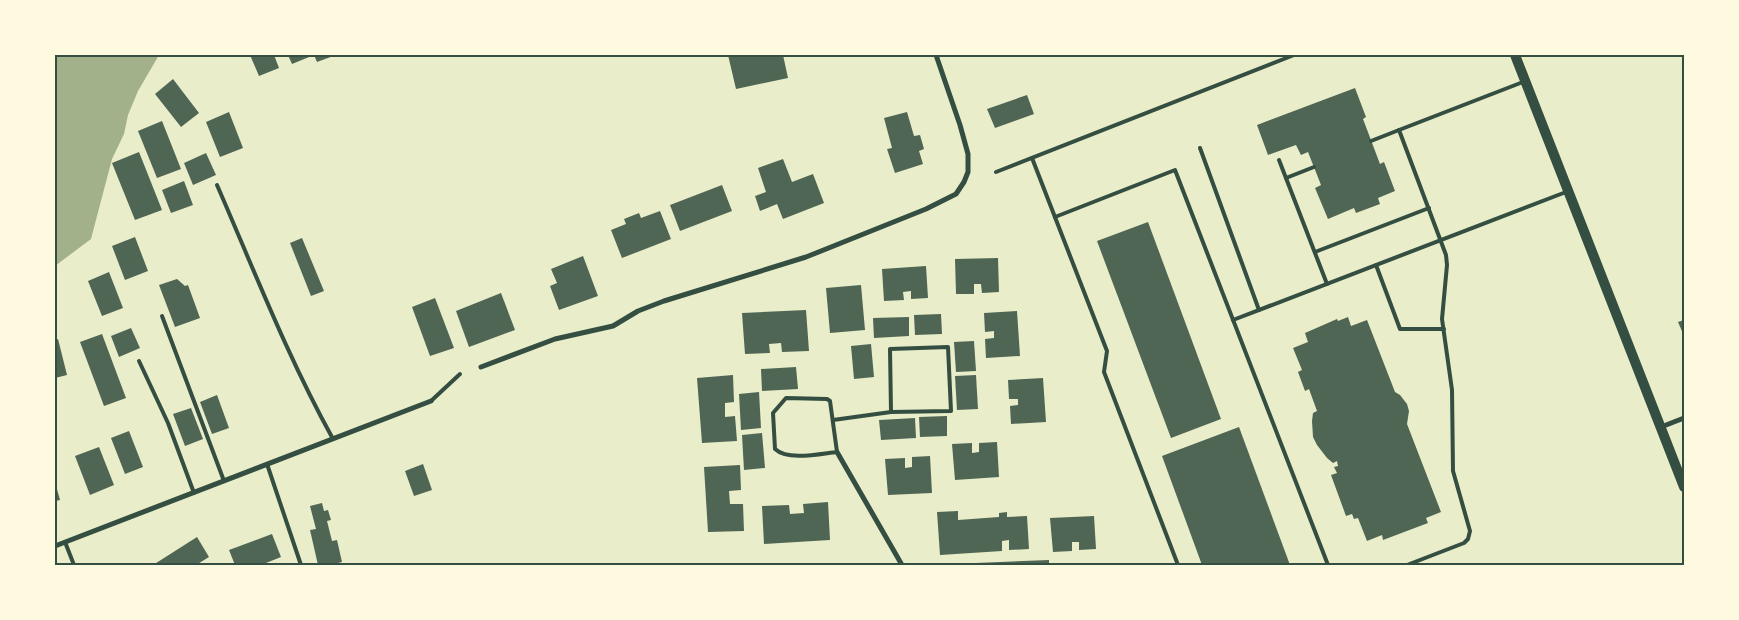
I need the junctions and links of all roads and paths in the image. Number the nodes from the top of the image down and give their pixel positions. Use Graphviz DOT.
graph roads {
  1 [pos="936,55"];
  2 [pos="1294,55"];
  3 [pos="1515,55"];
  4 [pos="1525,81"];
  5 [pos="1399,130"];
  6 [pos="1371,140"];
  7 [pos="1200,148"];
  8 [pos="1032,158"];
  9 [pos="1279,160"];
  10 [pos="1314,167"];
  11 [pos="996,172"];
  12 [pos="1286,178"];
  13 [pos="217,185"];
  14 [pos="1568,191"];
  15 [pos="1429,208"];
  16 [pos="1055,217"];
  17 [pos="1441,240"];
  18 [pos="1315,252"];
  19 [pos="1376,265"];
  20 [pos="1327,284"];
  21 [pos="1259,310"];
  22 [pos="162,316"];
  23 [pos="1233,320"];
  24 [pos="1444,329"];
  25 [pos="139,361"];
  26 [pos="481,367"];
  27 [pos="460,374"];
  28 [pos="431,402"];
  29 [pos="891,412"];
  30 [pos="1684,418"];
  31 [pos="833,420"];
  32 [pos="1661,427"];
  33 [pos="333,439"];
  34 [pos="837,452"];
  35 [pos="267,464"];
  36 [pos="224,481"];
  37 [pos="1684,487"];
  38 [pos="194,493"];
  39 [pos="65,542"];
  40 [pos="55,546"];
  41 [pos="74,565"];
  42 [pos="301,565"];
  43 [pos="902,565"];
  44 [pos="1178,565"];
  45 [pos="1328,565"];
  46 [pos="1407,565"];
  1 -- 26 [label="street"];
  2 -- 8 [label="lane"];
  3 -- 4 [label="main road"];
  4 -- 5 [label="lane"];
  4 -- 14 [label="main road"];
  5 -- 6 [label="lane"];
  5 -- 15 [label="lane"];
  7 -- 21 [label="lane"];
  8 -- 11 [label="lane"];
  8 -- 16 [label="lane"];
  9 -- 12 [label="lane"];
  10 -- 12 [label="lane"];
  12 -- 18 [label="lane"];
  13 -- 33 [label="lane"];
  14 -- 17 [label="lane"];
  14 -- 32 [label="main road"];
  15 -- 17 [label="lane"];
  15 -- 18 [label="lane"];
  16 -- 23 [label="lane"];
  16 -- 44 [label="lane"];
  17 -- 19 [label="lane"];
  17 -- 24 [label="lane"];
  18 -- 20 [label="lane"];
  19 -- 20 [label="lane"];
  19 -- 24 [label="lane"];
  20 -- 21 [label="lane"];
  21 -- 23 [label="lane"];
  22 -- 36 [label="lane"];
  23 -- 45 [label="lane"];
  24 -- 46 [label="lane"];
  25 -- 38 [label="lane"];
  27 -- 28 [label="lane"];
  28 -- 33 [label="street"];
  29 -- 29 [label="lane"];
  29 -- 31 [label="lane"];
  30 -- 32 [label="street"];
  31 -- 34 [label="lane"];
  31 -- 34 [label="lane"];
  32 -- 37 [label="main road"];
  33 -- 35 [label="street"];
  34 -- 43 [label="street"];
  35 -- 36 [label="street"];
  35 -- 42 [label="lane"];
  36 -- 38 [label="street"];
  38 -- 39 [label="street"];
  39 -- 40 [label="street"];
  39 -- 41 [label="lane"];
}
